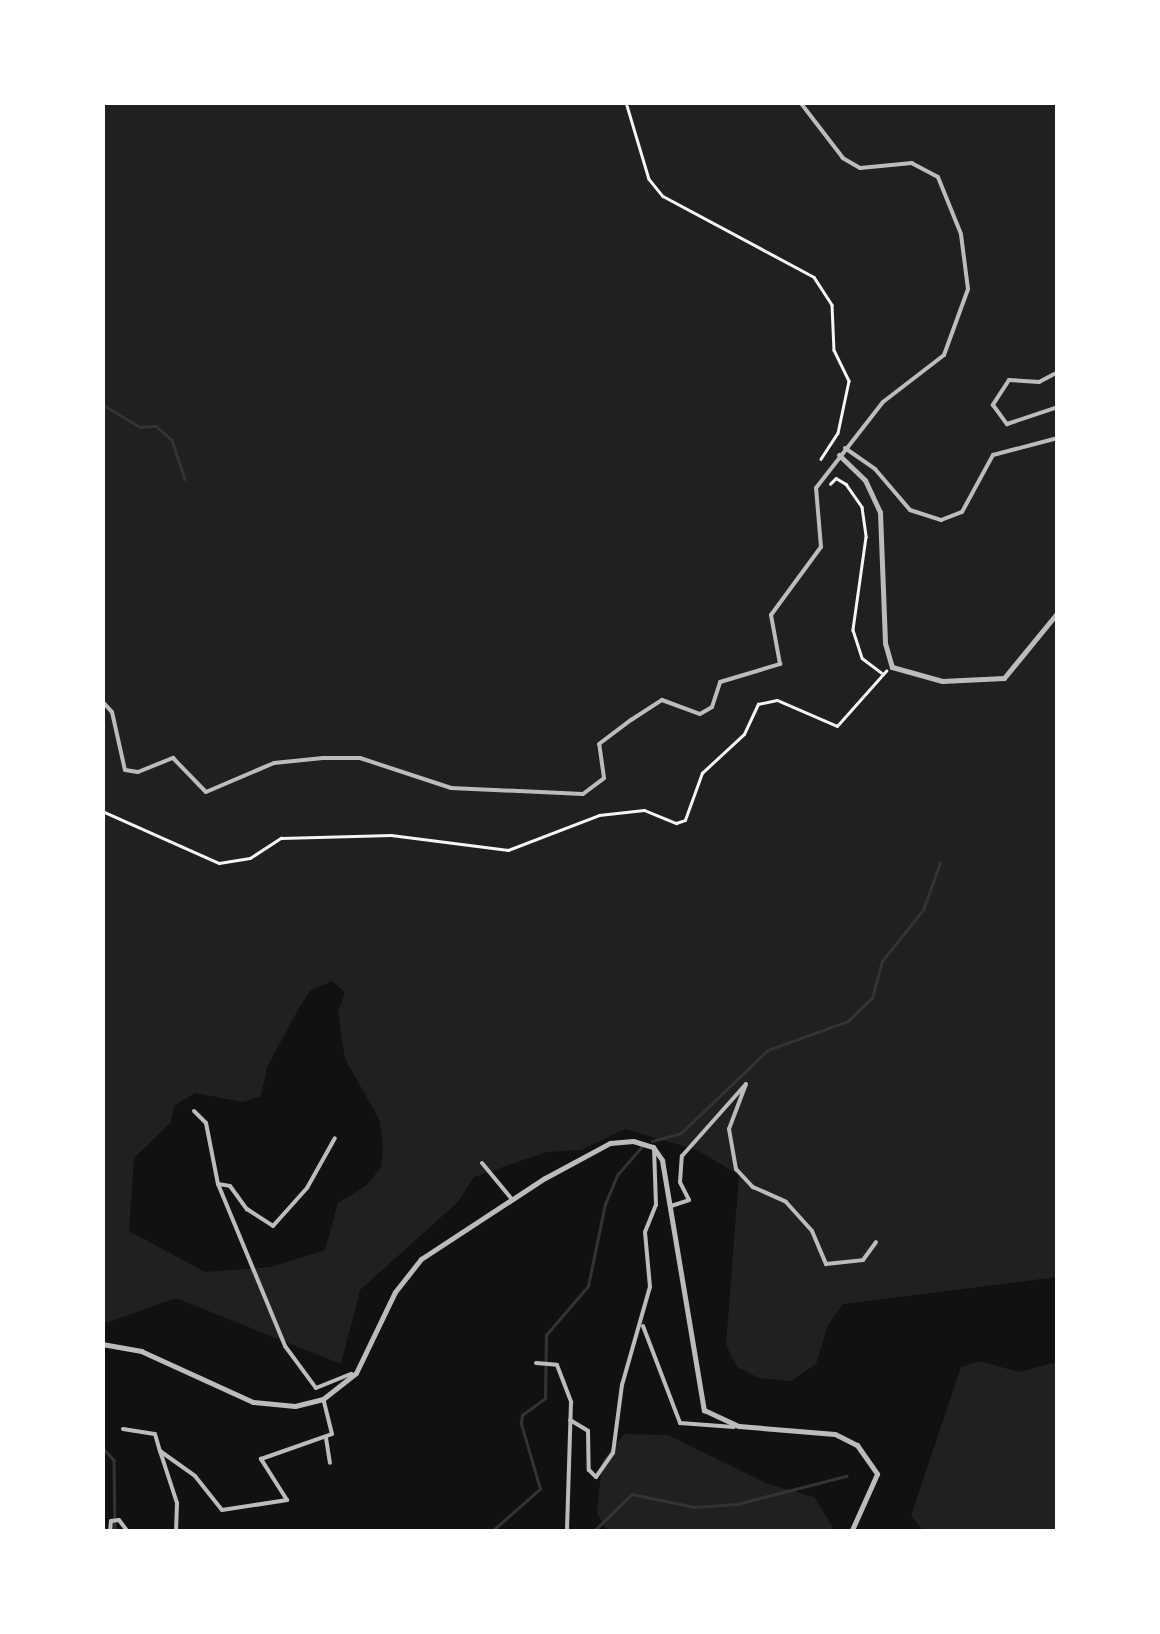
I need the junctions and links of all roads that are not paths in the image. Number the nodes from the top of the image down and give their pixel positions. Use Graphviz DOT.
graph roads {
  1 [pos="800,102"];
  2 [pos="1058,372"];
  3 [pos="1058,407"];
  4 [pos="1058,438"];
  5 [pos="845,448"];
  6 [pos="840,456"];
  7 [pos="1058,612"];
  8 [pos="102,701"];
  9 [pos="194,1112"];
  10 [pos="335,1138"];
  11 [pos="654,1147"];
  12 [pos="482,1163"];
  13 [pos="218,1184"];
  14 [pos="512,1199"];
  15 [pos="671,1206"];
  16 [pos="876,1242"];
  17 [pos="643,1326"];
  18 [pos="102,1344"];
  19 [pos="542,1363"];
  20 [pos="356,1373"];
  21 [pos="323,1399"];
  22 [pos="570,1420"];
  23 [pos="739,1426"];
  24 [pos="123,1428"];
  25 [pos="326,1438"];
  26 [pos="160,1452"];
  27 [pos="330,1464"];
  28 [pos="110,1532"];
  29 [pos="128,1532"];
  30 [pos="176,1532"];
  31 [pos="567,1532"];
  32 [pos="851,1532"];
  1 -- 5 [label="street"];
  2 -- 3 [label="street"];
  4 -- 5 [label="street"];
  5 -- 6 [label="street"];
  6 -- 7 [label="street"];
  6 -- 8 [label="street"];
  9 -- 13 [label="street"];
  10 -- 13 [label="street"];
  11 -- 14 [label="street"];
  11 -- 15 [label="street"];
  11 -- 17 [label="street"];
  12 -- 14 [label="street"];
  13 -- 20 [label="street"];
  14 -- 20 [label="street"];
  15 -- 16 [label="street"];
  15 -- 23 [label="street"];
  17 -- 22 [label="street"];
  17 -- 23 [label="street"];
  18 -- 21 [label="street"];
  19 -- 22 [label="street"];
  20 -- 21 [label="street"];
  21 -- 25 [label="street"];
  22 -- 31 [label="street"];
  23 -- 32 [label="street"];
  24 -- 26 [label="street"];
  25 -- 26 [label="street"];
  25 -- 27 [label="street"];
  26 -- 30 [label="street"];
  28 -- 29 [label="street"];
}
